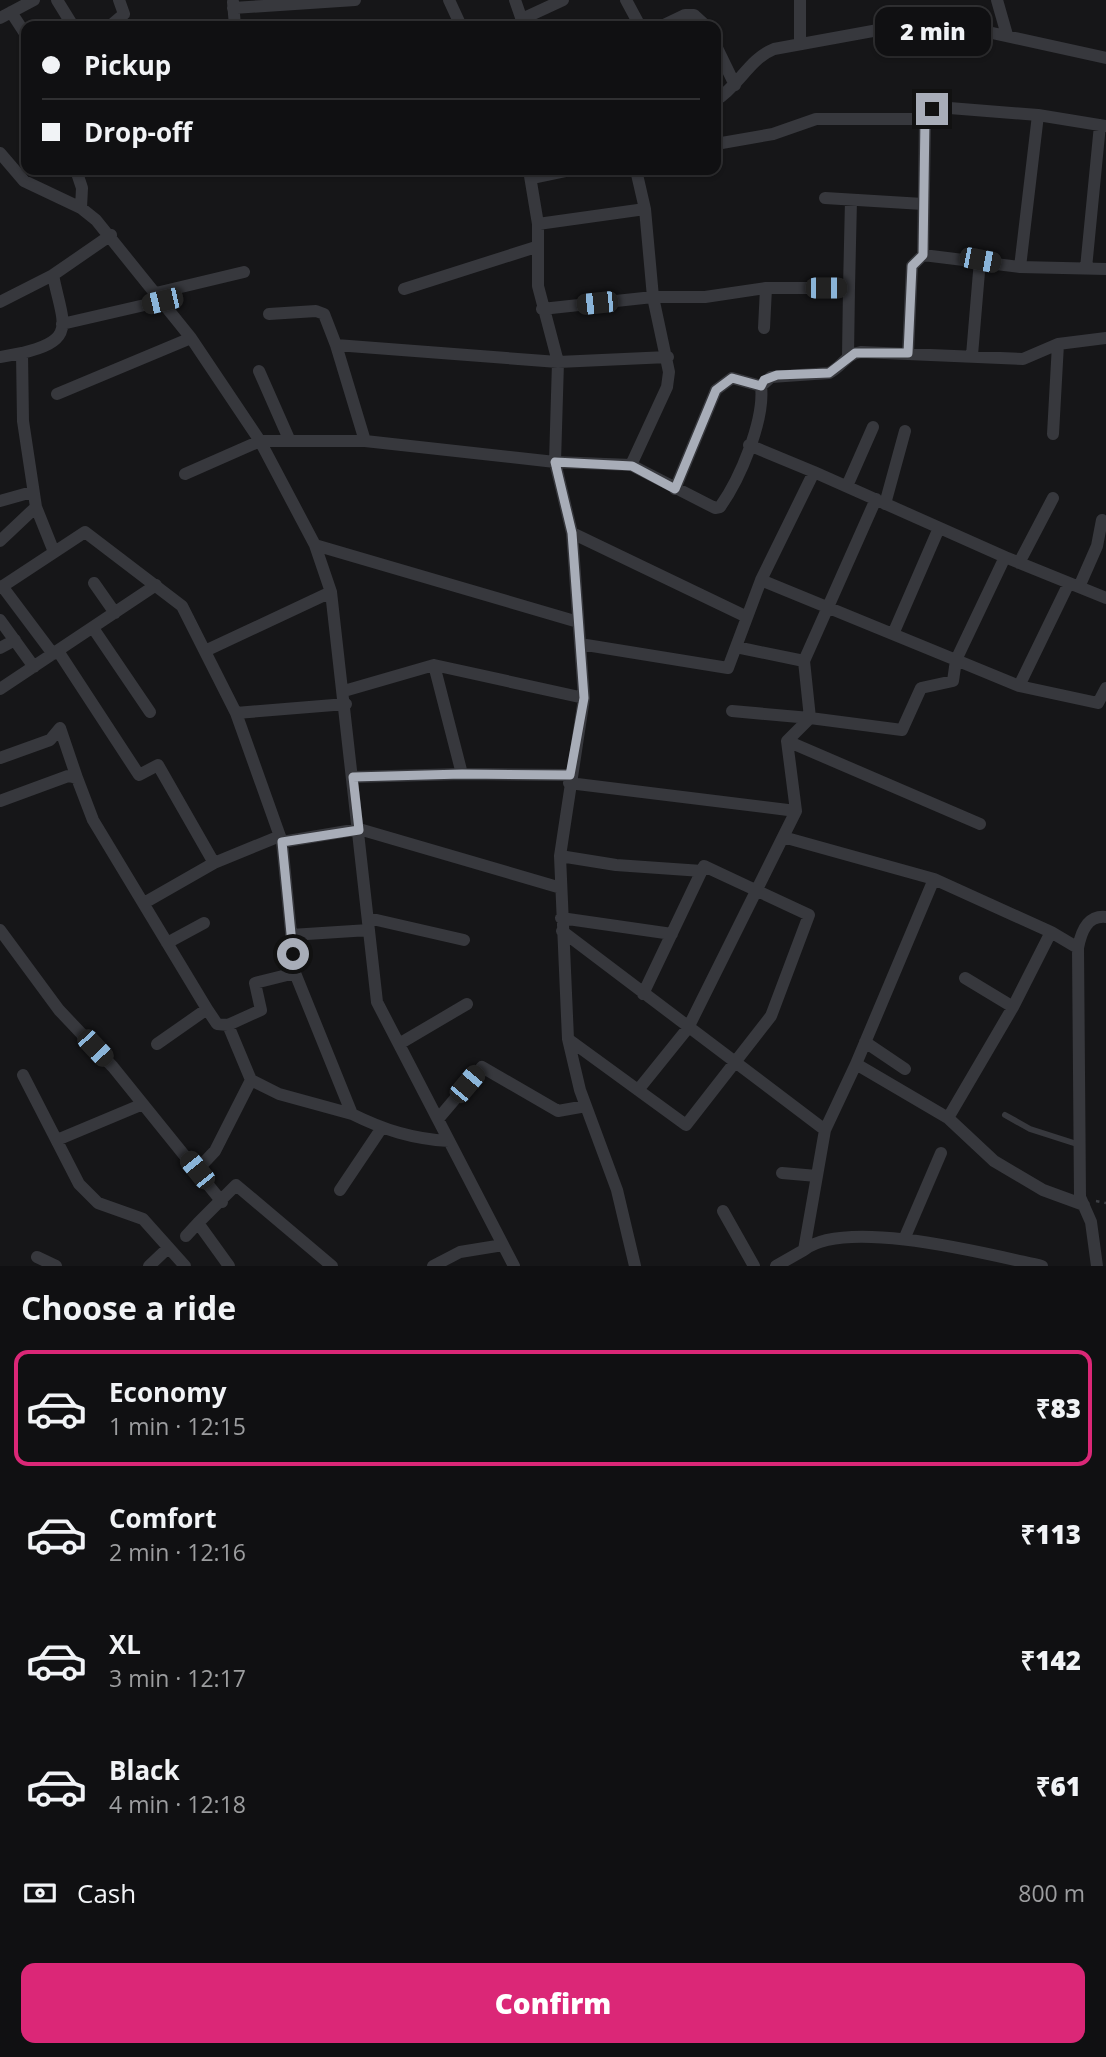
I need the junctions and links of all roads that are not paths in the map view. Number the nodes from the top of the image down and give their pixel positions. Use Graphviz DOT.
graph roads {
  1 [pos="34,0"];
  2 [pos="57,0"];
  3 [pos="119,0"];
  4 [pos="355,0"];
  5 [pos="449,0"];
  6 [pos="514,0"];
  7 [pos="563,0"];
  8 [pos="626,0"];
  9 [pos="800,0"];
  10 [pos="997,0"];
  11 [pos="233,4"];
  12 [pos="6,15"];
  13 [pos="70,21"];
  14 [pos="118,21"];
  15 [pos="459,21"];
  16 [pos="522,21"];
  17 [pos="526,21"];
  18 [pos="636,21"];
  19 [pos="672,21"];
  20 [pos="701,21"];
  21 [pos="21,30"];
  22 [pos="1007,35"];
  23 [pos="800,44"];
  24 [pos="721,56"];
  25 [pos="1106,58"];
  26 [pos="735,85"];
  27 [pos="721,96"];
  28 [pos="1038,115"];
  29 [pos="925,119"];
  30 [pos="1103,125"];
  31 [pos="721,143"];
  32 [pos="0,153"];
  33 [pos="78,175"];
  34 [pos="531,175"];
  35 [pos="637,175"];
  36 [pos="825,198"];
  37 [pos="851,200"];
  38 [pos="923,204"];
  39 [pos="81,208"];
  40 [pos="645,209"];
  41 [pos="538,224"];
  42 [pos="111,235"];
  43 [pos="536,247"];
  44 [pos="923,255"];
  45 [pos="980,260"];
  46 [pos="1020,267"];
  47 [pos="1086,268"];
  48 [pos="1106,269"];
  49 [pos="244,272"];
  50 [pos="53,275"];
  51 [pos="766,288"];
  52 [pos="849,288"];
  53 [pos="404,289"];
  54 [pos="159,297"];
  55 [pos="653,297"];
  56 [pos="0,302"];
  57 [pos="542,309"];
  58 [pos="269,314"];
  59 [pos="62,324"];
  60 [pos="764,328"];
  61 [pos="191,338"];
  62 [pos="1106,338"];
  63 [pos="1058,344"];
  64 [pos="336,345"];
  65 [pos="22,353"];
  66 [pos="908,353"];
  67 [pos="972,355"];
  68 [pos="668,356"];
  69 [pos="848,356"];
  70 [pos="0,357"];
  71 [pos="558,362"];
  72 [pos="259,371"];
  73 [pos="761,386"];
  74 [pos="57,394"];
  75 [pos="873,428"];
  76 [pos="905,431"];
  77 [pos="1053,434"];
  78 [pos="289,439"];
  79 [pos="260,441"];
  80 [pos="365,441"];
  81 [pos="749,445"];
  82 [pos="555,462"];
  83 [pos="632,466"];
  84 [pos="814,472"];
  85 [pos="185,474"];
  86 [pos="847,486"];
  87 [pos="675,489"];
  88 [pos="33,492"];
  89 [pos="1052,498"];
  90 [pos="0,501"];
  91 [pos="881,501"];
  92 [pos="36,507"];
  93 [pos="1102,520"];
  94 [pos="939,528"];
  95 [pos="572,533"];
  96 [pos="0,541"];
  97 [pos="315,545"];
  98 [pos="54,552"];
  99 [pos="1004,557"];
  100 [pos="1019,563"];
  101 [pos="761,580"];
  102 [pos="94,583"];
  103 [pos="156,585"];
  104 [pos="1074,585"];
  105 [pos="1,587"];
  106 [pos="331,592"];
  107 [pos="1106,598"];
  108 [pos="827,607"];
  109 [pos="115,612"];
  110 [pos="747,617"];
  111 [pos="0,620"];
  112 [pos="578,622"];
  113 [pos="93,628"];
  114 [pos="892,634"];
  115 [pos="15,640"];
  116 [pos="580,644"];
  117 [pos="736,647"];
  118 [pos="0,648"];
  119 [pos="205,651"];
  120 [pos="55,652"];
  121 [pos="956,660"];
  122 [pos="804,662"];
  123 [pos="433,665"];
  124 [pos="34,667"];
  125 [pos="1019,686"];
  126 [pos="1106,688"];
  127 [pos="0,689"];
  128 [pos="345,698"];
  129 [pos="584,698"];
  130 [pos="732,711"];
  131 [pos="150,712"];
  132 [pos="236,713"];
  133 [pos="810,718"];
  134 [pos="787,741"];
  135 [pos="0,758"];
  136 [pos="462,774"];
  137 [pos="353,777"];
  138 [pos="78,778"];
  139 [pos="570,779"];
  140 [pos="0,801"];
  141 [pos="796,811"];
  142 [pos="980,824"];
  143 [pos="359,830"];
  144 [pos="783,837"];
  145 [pos="281,839"];
  146 [pos="560,856"];
  147 [pos="214,863"];
  148 [pos="702,872"];
  149 [pos="934,879"];
  150 [pos="561,888"];
  151 [pos="756,890"];
  152 [pos="144,903"];
  153 [pos="1106,917"];
  154 [pos="561,918"];
  155 [pos="204,923"];
  156 [pos="369,924"];
  157 [pos="0,930"];
  158 [pos="562,932"];
  159 [pos="1052,932"];
  160 [pos="672,934"];
  161 [pos="291,935"];
  162 [pos="464,940"];
  163 [pos="167,943"];
  164 [pos="1078,948"];
  165 [pos="295,973"];
  166 [pos="965,978"];
  167 [pos="643,994"];
  168 [pos="467,1004"];
  169 [pos="1013,1007"];
  170 [pos="207,1009"];
  171 [pos="228,1025"];
  172 [pos="688,1028"];
  173 [pos="568,1039"];
  174 [pos="865,1042"];
  175 [pos="157,1044"];
  176 [pos="399,1044"];
  177 [pos="735,1064"];
  178 [pos="856,1064"];
  179 [pos="905,1069"];
  180 [pos="23,1075"];
  181 [pos="251,1080"];
  182 [pos="638,1090"];
  183 [pos="143,1104"];
  184 [pos="586,1106"];
  185 [pos="352,1114"];
  186 [pos="1005,1115"];
  187 [pos="948,1118"];
  188 [pos="438,1119"];
  189 [pos="381,1129"];
  190 [pos="825,1130"];
  191 [pos="57,1140"];
  192 [pos="449,1141"];
  193 [pos="1080,1145"];
  194 [pos="941,1153"];
  195 [pos="197,1170"];
  196 [pos="782,1173"];
  197 [pos="817,1176"];
  198 [pos="341,1190"];
  199 [pos="222,1202"];
  200 [pos="1084,1205"];
  201 [pos="723,1211"];
  202 [pos="198,1223"];
  203 [pos="186,1236"];
  204 [pos="905,1237"];
  205 [pos="503,1245"];
  206 [pos="168,1248"];
  207 [pos="804,1250"];
  208 [pos="37,1257"];
  209 [pos="56,1266"];
  210 [pos="149,1266"];
  211 [pos="185,1266"];
  212 [pos="229,1266"];
  213 [pos="332,1266"];
  214 [pos="433,1266"];
  215 [pos="514,1266"];
  216 [pos="635,1266"];
  217 [pos="754,1266"];
  218 [pos="776,1266"];
  219 [pos="1042,1266"];
  220 [pos="1097,1266"];
  1 -- 12 [label="street"];
  2 -- 13 [label="street"];
  3 -- 14 [label="street"];
  4 -- 11 [label="street"];
  5 -- 15 [label="street"];
  6 -- 16 [label="street"];
  7 -- 17 [label="street"];
  8 -- 18 [label="street"];
  9 -- 23 [label="street"];
  10 -- 22 [label="street"];
  12 -- 21 [label="street"];
  19 -- 20 [label="street"];
  22 -- 23 [label="street"];
  22 -- 25 [label="street"];
  23 -- 26 [label="street"];
  24 -- 26 [label="street"];
  26 -- 27 [label="street"];
  28 -- 29 [label="street"];
  28 -- 30 [label="street"];
  28 -- 46 [label="street"];
  29 -- 31 [label="street"];
  29 -- 38 [label="street"];
  30 -- 47 [label="street"];
  32 -- 39 [label="street"];
  33 -- 39 [label="street"];
  34 -- 41 [label="street"];
  35 -- 40 [label="street"];
  36 -- 37 [label="street"];
  37 -- 38 [label="street"];
  37 -- 52 [label="street"];
  38 -- 44 [label="street"];
  39 -- 42 [label="street"];
  40 -- 41 [label="street"];
  40 -- 55 [label="street"];
  41 -- 43 [label="street"];
  42 -- 50 [label="street"];
  42 -- 54 [label="street"];
  43 -- 53 [label="street"];
  43 -- 57 [label="street"];
  44 -- 45 [label="street"];
  44 -- 66 [label="street"];
  45 -- 46 [label="street"];
  45 -- 67 [label="street"];
  46 -- 47 [label="street"];
  47 -- 48 [label="street"];
  49 -- 54 [label="street"];
  50 -- 56 [label="street"];
  50 -- 59 [label="street"];
  51 -- 52 [label="street"];
  51 -- 55 [label="street"];
  51 -- 60 [label="street"];
  52 -- 69 [label="street"];
  54 -- 59 [label="street"];
  54 -- 61 [label="street"];
  55 -- 57 [label="street"];
  55 -- 68 [label="street"];
  57 -- 71 [label="street"];
  58 -- 64 [label="street"];
  59 -- 65 [label="street"];
  61 -- 74 [label="street"];
  61 -- 79 [label="street"];
  62 -- 63 [label="street"];
  63 -- 67 [label="street"];
  63 -- 77 [label="street"];
  64 -- 71 [label="street"];
  64 -- 80 [label="street"];
  65 -- 70 [label="street"];
  65 -- 88 [label="street"];
  66 -- 67 [label="street"];
  66 -- 69 [label="street"];
  68 -- 71 [label="street"];
  68 -- 83 [label="street"];
  69 -- 73 [label="street"];
  71 -- 82 [label="street"];
  72 -- 78 [label="street"];
  73 -- 81 [label="street"];
  73 -- 87 [label="street"];
  75 -- 86 [label="street"];
  76 -- 91 [label="street"];
  78 -- 79 [label="street"];
  78 -- 80 [label="street"];
  79 -- 85 [label="street"];
  79 -- 97 [label="street"];
  80 -- 82 [label="street"];
  81 -- 84 [label="street"];
  81 -- 87 [label="street"];
  82 -- 83 [label="street"];
  82 -- 95 [label="street"];
  83 -- 87 [label="street"];
  84 -- 86 [label="street"];
  84 -- 101 [label="street"];
  86 -- 91 [label="street"];
  88 -- 90 [label="street"];
  88 -- 92 [label="street"];
  89 -- 100 [label="street"];
  91 -- 94 [label="street"];
  91 -- 108 [label="street"];
  92 -- 96 [label="street"];
  92 -- 98 [label="street"];
  93 -- 104 [label="street"];
  94 -- 99 [label="street"];
  94 -- 114 [label="street"];
  95 -- 110 [label="street"];
  95 -- 112 [label="street"];
  97 -- 106 [label="street"];
  97 -- 112 [label="street"];
  98 -- 103 [label="street"];
  98 -- 105 [label="street"];
  99 -- 100 [label="street"];
  99 -- 121 [label="street"];
  100 -- 104 [label="street"];
  101 -- 108 [label="street"];
  101 -- 110 [label="street"];
  102 -- 109 [label="street"];
  103 -- 109 [label="street"];
  103 -- 119 [label="street"];
  104 -- 107 [label="street"];
  104 -- 125 [label="street"];
  105 -- 120 [label="street"];
  106 -- 119 [label="street"];
  106 -- 128 [label="street"];
  108 -- 114 [label="street"];
  108 -- 122 [label="street"];
  109 -- 113 [label="street"];
  110 -- 117 [label="street"];
  111 -- 115 [label="street"];
  112 -- 116 [label="street"];
  113 -- 120 [label="street"];
  113 -- 131 [label="street"];
  114 -- 121 [label="street"];
  115 -- 118 [label="street"];
  115 -- 124 [label="street"];
  116 -- 117 [label="street"];
  116 -- 129 [label="street"];
  117 -- 122 [label="street"];
  119 -- 132 [label="street"];
  120 -- 124 [label="street"];
  120 -- 147 [label="street"];
  121 -- 125 [label="street"];
  121 -- 133 [label="street"];
  122 -- 133 [label="street"];
  123 -- 128 [label="street"];
  123 -- 129 [label="street"];
  123 -- 136 [label="street"];
  124 -- 127 [label="street"];
  125 -- 126 [label="street"];
  128 -- 132 [label="street"];
  128 -- 137 [label="street"];
  129 -- 139 [label="street"];
  130 -- 133 [label="street"];
  132 -- 145 [label="street"];
  133 -- 134 [label="street"];
  134 -- 141 [label="street"];
  134 -- 142 [label="street"];
  135 -- 138 [label="street"];
  136 -- 137 [label="street"];
  136 -- 139 [label="street"];
  137 -- 143 [label="street"];
  138 -- 140 [label="street"];
  138 -- 152 [label="street"];
  139 -- 141 [label="street"];
  139 -- 146 [label="street"];
  141 -- 144 [label="street"];
  143 -- 145 [label="street"];
  143 -- 150 [label="street"];
  143 -- 156 [label="street"];
  144 -- 149 [label="street"];
  144 -- 151 [label="street"];
  145 -- 147 [label="street"];
  145 -- 161 [label="street"];
  146 -- 148 [label="street"];
  146 -- 150 [label="street"];
  147 -- 152 [label="street"];
  148 -- 151 [label="street"];
  148 -- 160 [label="street"];
  149 -- 159 [label="street"];
  149 -- 174 [label="street"];
  150 -- 154 [label="street"];
  151 -- 172 [label="street"];
  151 -- 177 [label="street"];
  152 -- 163 [label="street"];
  153 -- 164 [label="street"];
  154 -- 158 [label="street"];
  154 -- 160 [label="street"];
  155 -- 163 [label="street"];
  156 -- 161 [label="street"];
  156 -- 162 [label="street"];
  156 -- 176 [label="street"];
  157 -- 183 [label="street"];
  158 -- 167 [label="street"];
  158 -- 173 [label="street"];
  159 -- 164 [label="street"];
  159 -- 169 [label="street"];
  160 -- 167 [label="street"];
  161 -- 165 [label="street"];
  163 -- 170 [label="street"];
  164 -- 193 [label="street"];
  165 -- 171 [label="street"];
  165 -- 185 [label="street"];
  166 -- 169 [label="street"];
  167 -- 172 [label="street"];
  168 -- 176 [label="street"];
  169 -- 187 [label="street"];
  170 -- 171 [label="street"];
  170 -- 175 [label="street"];
  171 -- 181 [label="street"];
  172 -- 177 [label="street"];
  172 -- 182 [label="street"];
  173 -- 182 [label="street"];
  173 -- 184 [label="street"];
  174 -- 178 [label="street"];
  174 -- 179 [label="street"];
  176 -- 188 [label="street"];
  177 -- 182 [label="street"];
  177 -- 190 [label="street"];
  178 -- 187 [label="street"];
  178 -- 190 [label="street"];
  180 -- 191 [label="street"];
  181 -- 185 [label="street"];
  181 -- 195 [label="street"];
  183 -- 191 [label="street"];
  183 -- 195 [label="street"];
  184 -- 188 [label="street"];
  184 -- 216 [label="street"];
  185 -- 189 [label="street"];
  186 -- 193 [label="lane"];
  187 -- 200 [label="street"];
  188 -- 192 [label="street"];
  189 -- 192 [label="street"];
  189 -- 198 [label="street"];
  190 -- 197 [label="street"];
  191 -- 206 [label="street"];
  192 -- 205 [label="street"];
  193 -- 200 [label="street"];
  194 -- 204 [label="street"];
  195 -- 199 [label="street"];
  196 -- 197 [label="street"];
  197 -- 207 [label="street"];
  199 -- 202 [label="street"];
  199 -- 213 [label="street"];
  200 -- 220 [label="street"];
  201 -- 217 [label="street"];
  202 -- 203 [label="street"];
  202 -- 212 [label="street"];
  204 -- 207 [label="street"];
  204 -- 219 [label="street"];
  205 -- 214 [label="street"];
  205 -- 215 [label="street"];
  206 -- 210 [label="street"];
  206 -- 211 [label="street"];
  207 -- 218 [label="street"];
  208 -- 209 [label="street"];
}
